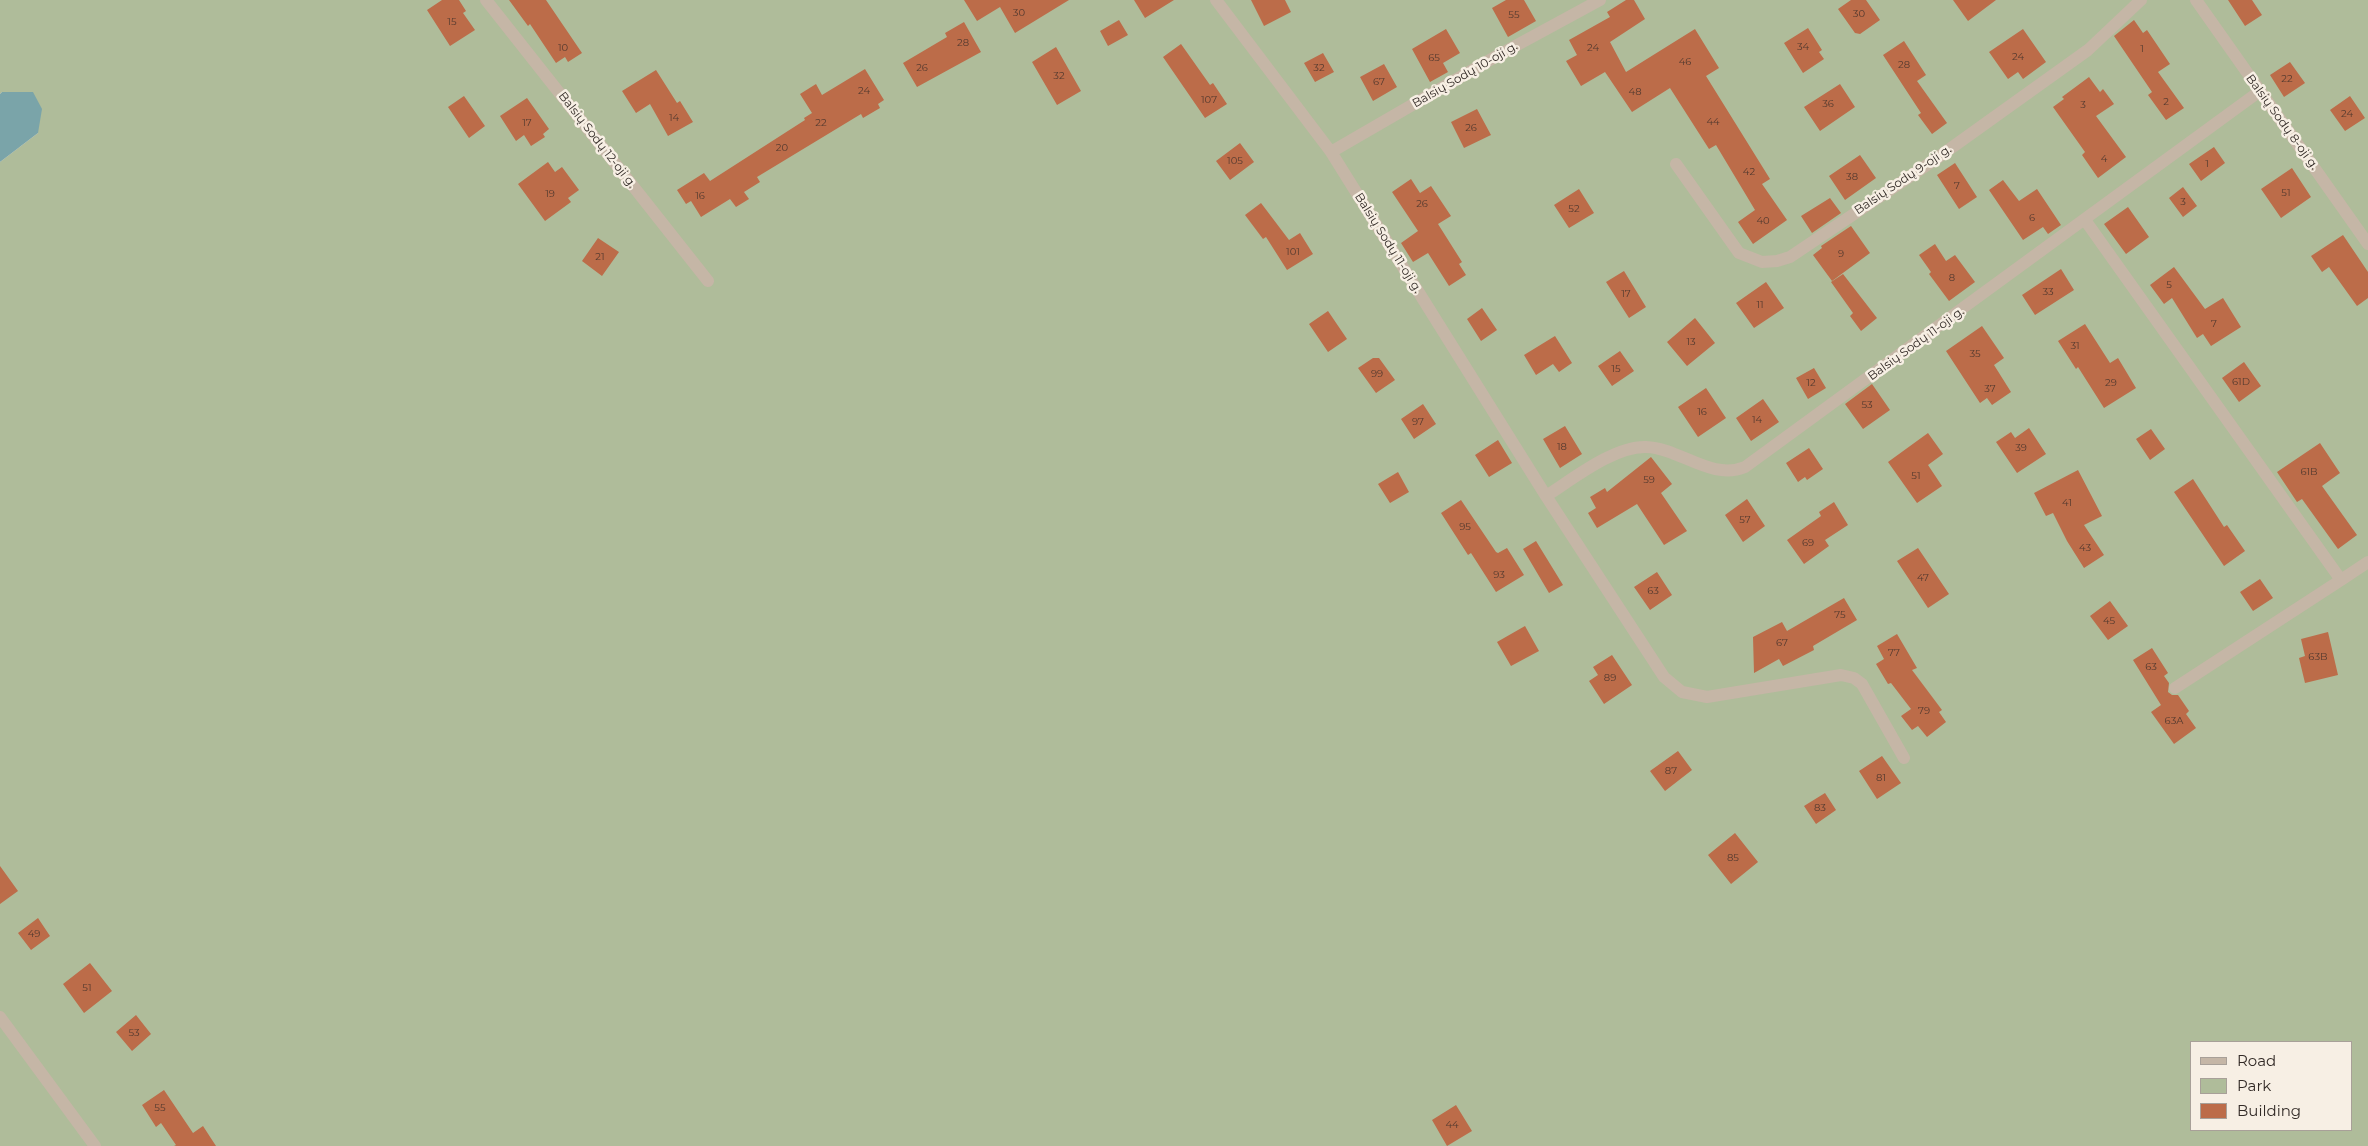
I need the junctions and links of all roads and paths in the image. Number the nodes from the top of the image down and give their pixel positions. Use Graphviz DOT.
graph roads {
  1 [pos="486,0"];
  2 [pos="1216,0"];
  3 [pos="1600,0"];
  4 [pos="2141,0"];
  5 [pos="2196,0"];
  6 [pos="2260,91"];
  7 [pos="1330,152"];
  8 [pos="1676,164"];
  9 [pos="2085,220"];
  10 [pos="2368,244"];
  11 [pos="708,281"];
  12 [pos="1546,496"];
  13 [pos="2368,562"];
  14 [pos="2341,580"];
  15 [pos="2175,688"];
  16 [pos="1904,758"];
  17 [pos="0,1017"];
  18 [pos="95,1146"];
  1 -- 11 [label="street, Balsių Sodų 12-oji g."];
  2 -- 7 [label="street, Balsių Sodų 11-oji g."];
  3 -- 7 [label="street, Balsių Sodų 10-oji g."];
  4 -- 8 [label="street, Balsių Sodų 9-oji g."];
  5 -- 6 [label="street, Balsių Sodų 8-oji g."];
  6 -- 9 [label="street, Balsių Sodų 11-oji g."];
  6 -- 10 [label="street, Balsių Sodų 8-oji g."];
  7 -- 12 [label="street, Balsių Sodų 11-oji g."];
  9 -- 12 [label="street, Balsių Sodų 11-oji g."];
  9 -- 14 [label="street"];
  12 -- 16 [label="street, Balsių Sodų 11-oji g."];
  13 -- 14 [label="street"];
  14 -- 15 [label="street"];
  17 -- 18 [label="street"];
}
